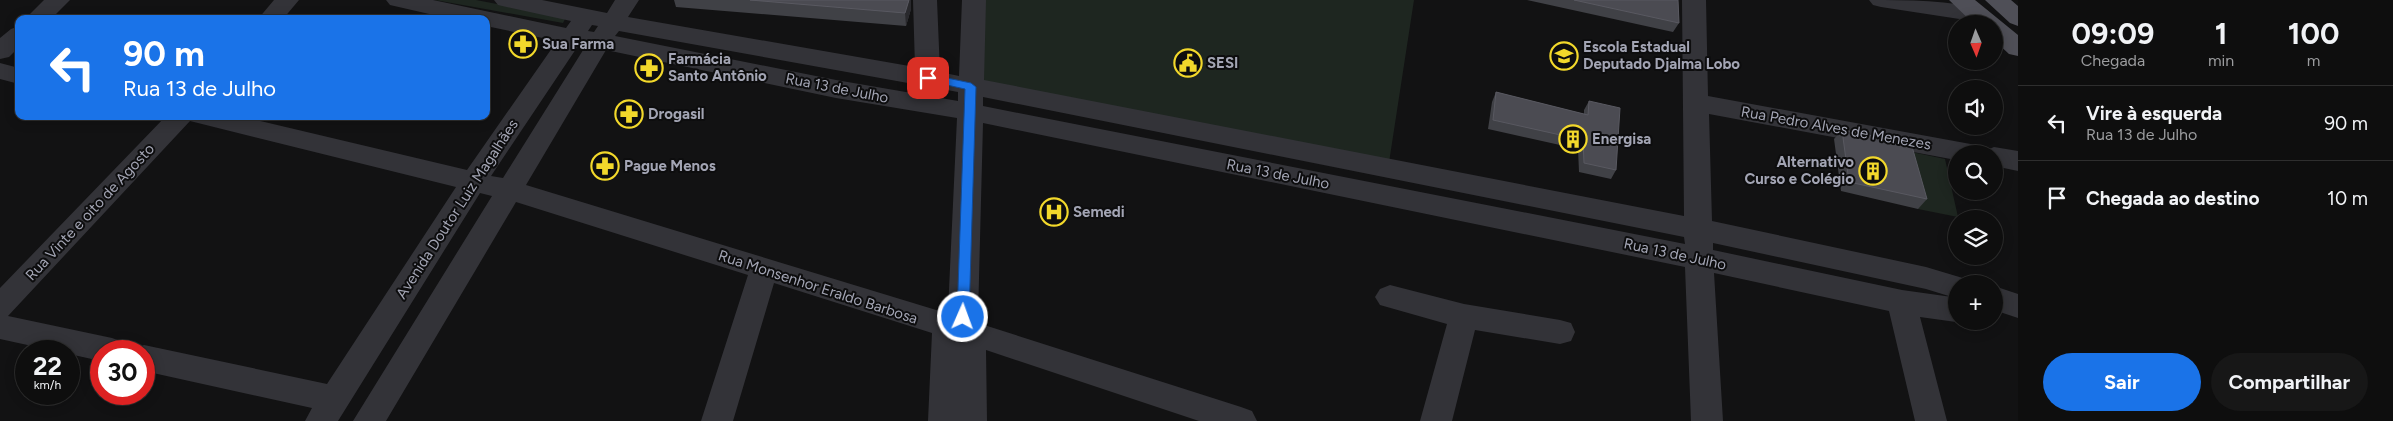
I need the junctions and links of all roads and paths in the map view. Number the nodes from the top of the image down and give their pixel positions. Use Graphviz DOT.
graph roads {
  1 [pos="58,0"];
  2 [pos="287,0"];
  3 [pos="398,0"];
  4 [pos="506,0"];
  5 [pos="925,0"];
  6 [pos="974,0"];
  7 [pos="1694,0"];
  8 [pos="1881,0"];
  9 [pos="1997,0"];
  10 [pos="41,15"];
  11 [pos="274,15"];
  12 [pos="1975,15"];
  13 [pos="585,18"];
  14 [pos="2018,18"];
  15 [pos="613,21"];
  16 [pos="2003,35"];
  17 [pos="15,38"];
  18 [pos="2018,48"];
  19 [pos="0,51"];
  20 [pos="0,71"];
  21 [pos="15,75"];
  22 [pos="928,78"];
  23 [pos="971,100"];
  24 [pos="1696,103"];
  25 [pos="177,120"];
  26 [pos="217,120"];
  27 [pos="1948,149"];
  28 [pos="2003,158"];
  29 [pos="2018,161"];
  30 [pos="474,180"];
  31 [pos="510,190"];
  32 [pos="1698,229"];
  33 [pos="1699,259"];
  34 [pos="764,269"];
  35 [pos="1948,285"];
  36 [pos="1390,297"];
  37 [pos="2003,301"];
  38 [pos="1902,302"];
  39 [pos="2018,306"];
  40 [pos="0,307"];
  41 [pos="1948,309"];
  42 [pos="1464,316"];
  43 [pos="2003,318"];
  44 [pos="2018,320"];
  45 [pos="960,326"];
  46 [pos="0,327"];
  47 [pos="1560,332"];
  48 [pos="90,346"];
  49 [pos="155,361"];
  50 [pos="327,410"];
  51 [pos="369,421"];
  52 [pos="717,421"];
  53 [pos="944,421"];
  54 [pos="971,421"];
  55 [pos="1241,421"];
  56 [pos="1436,421"];
  57 [pos="1707,421"];
  58 [pos="1931,421"];
  1 -- 10 [label="street"];
  2 -- 11 [label="street"];
  3 -- 13 [label="street"];
  4 -- 13 [label="street"];
  5 -- 22 [label="street"];
  6 -- 23 [label="street"];
  7 -- 24 [label="street"];
  8 -- 12 [label="street"];
  9 -- 14 [label="main road"];
  13 -- 15 [label="street"];
  13 -- 30 [label="street, Avenida Doutor Luiz Magalhães"];
  15 -- 22 [label="street, Rua 13 de Julho"];
  15 -- 23 [label="street, Rua 13 de Julho"];
  15 -- 31 [label="street"];
  16 -- 18 [label="main road"];
  17 -- 19 [label="street"];
  20 -- 21 [label="street"];
  22 -- 23 [label="street, Rua 13 de Julho"];
  23 -- 32 [label="street, Rua 13 de Julho"];
  23 -- 33 [label="street, Rua 13 de Julho"];
  23 -- 45 [label="street"];
  24 -- 27 [label="street, Rua Pedro Alves de Menezes"];
  24 -- 32 [label="street"];
  25 -- 40 [label="street, Rua Vinte e oito de Agosto"];
  26 -- 30 [label="street, Rua Monsenhor Eraldo Barbosa"];
  28 -- 29 [label="street"];
  30 -- 31 [label="street, Rua Monsenhor Eraldo Barbosa"];
  30 -- 50 [label="street, Avenida Doutor Luiz Magalhães"];
  31 -- 34 [label="street, Rua Monsenhor Eraldo Barbosa"];
  31 -- 51 [label="street"];
  32 -- 33 [label="street"];
  32 -- 35 [label="street, Rua 13 de Julho"];
  33 -- 38 [label="street, Rua 13 de Julho"];
  33 -- 57 [label="street"];
  34 -- 45 [label="street, Rua Monsenhor Eraldo Barbosa"];
  34 -- 52 [label="street"];
  36 -- 42 [label="street"];
  37 -- 39 [label="street"];
  38 -- 41 [label="street, Rua 13 de Julho"];
  38 -- 58 [label="street"];
  42 -- 47 [label="street"];
  42 -- 56 [label="street"];
  43 -- 44 [label="street"];
  45 -- 53 [label="street"];
  45 -- 54 [label="street"];
  45 -- 55 [label="street, Rua Monsenhor Eraldo Barbosa"];
  46 -- 48 [label="street"];
  49 -- 50 [label="street"];
}
